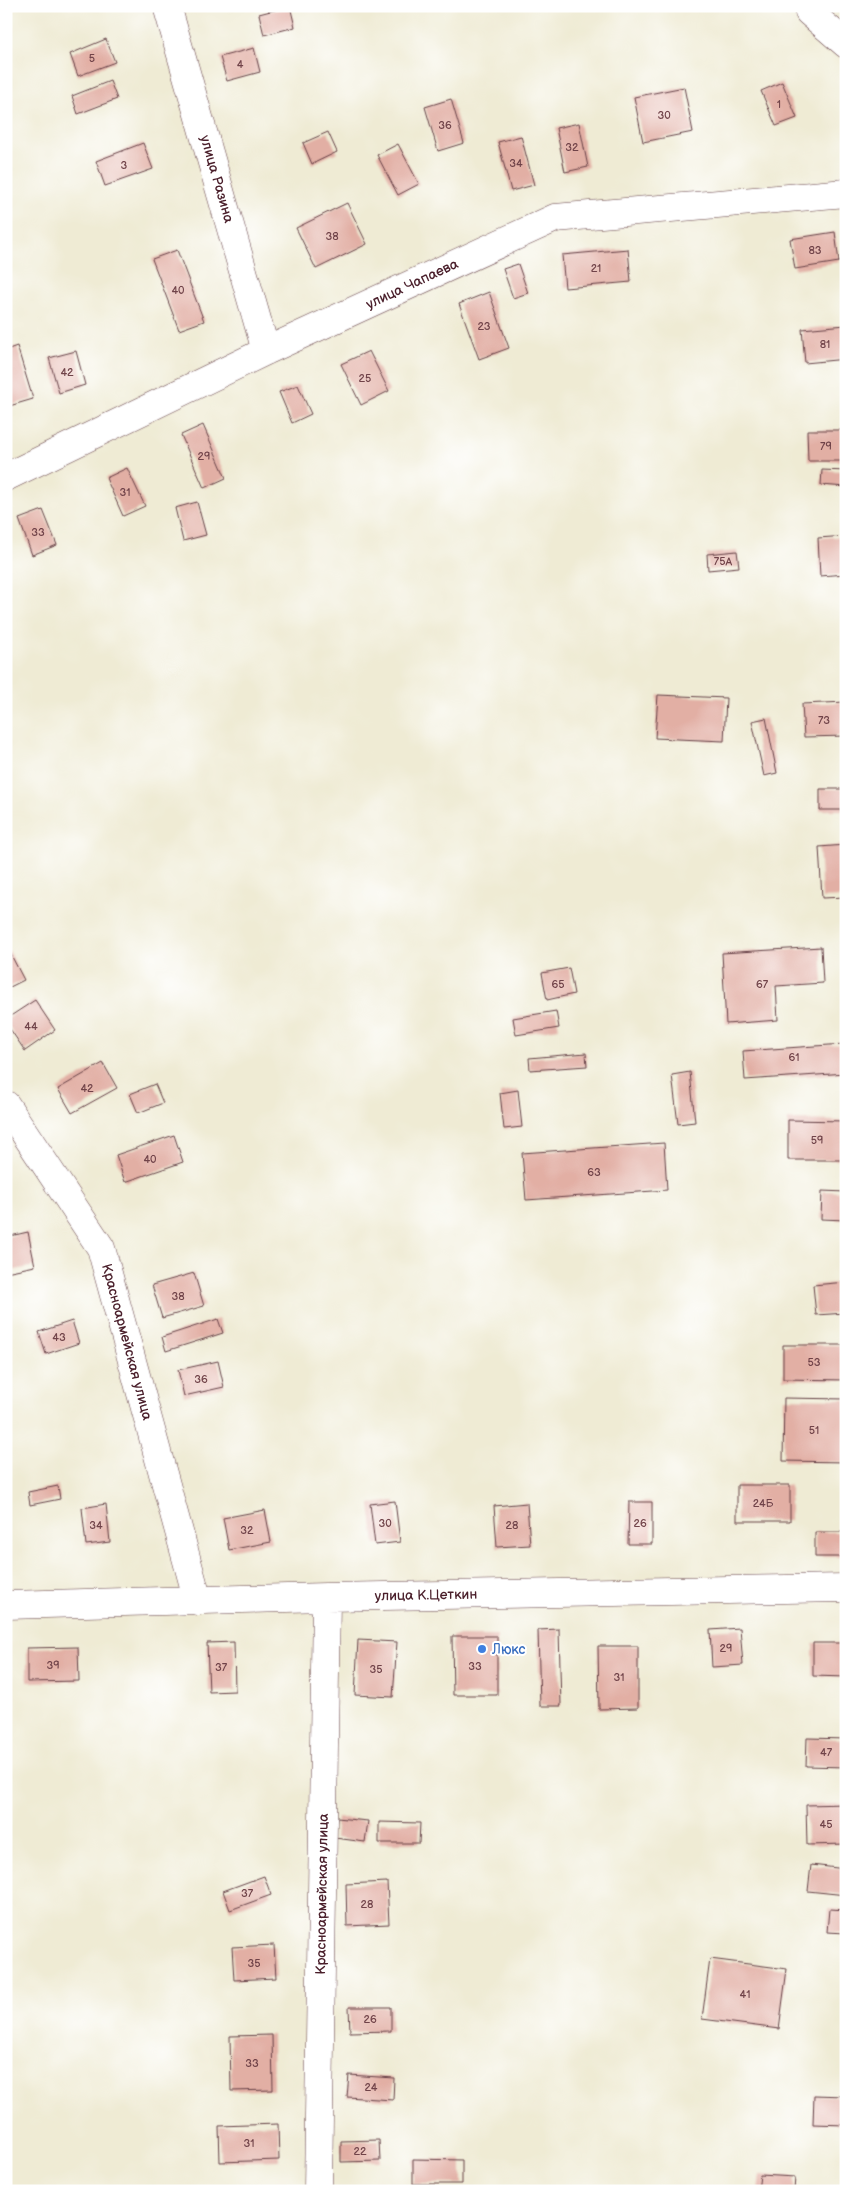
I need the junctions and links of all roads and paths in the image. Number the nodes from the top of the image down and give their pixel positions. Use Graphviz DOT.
graph roads {
  1 [pos="167,6"];
  2 [pos="808,6"];
  3 [pos="846,44"];
  4 [pos="846,193"];
  5 [pos="266,351"];
  6 [pos="6,477"];
  7 [pos="6,1105"];
  8 [pos="846,1588"];
  9 [pos="326,1597"];
  10 [pos="198,1601"];
  11 [pos="6,1605"];
  12 [pos="318,2191"];
  1 -- 5 [label="street, улица Разина"];
  2 -- 3 [label="street"];
  4 -- 5 [label="street, улица Чапаева"];
  5 -- 6 [label="street, улица Чапаева"];
  7 -- 10 [label="street, Красноармейская улица"];
  8 -- 9 [label="street, улица К.Цеткин"];
  9 -- 10 [label="street, улица К.Цеткин"];
  9 -- 12 [label="street, Красноармейская улица"];
  10 -- 11 [label="street, улица К.Цеткин"];
}
